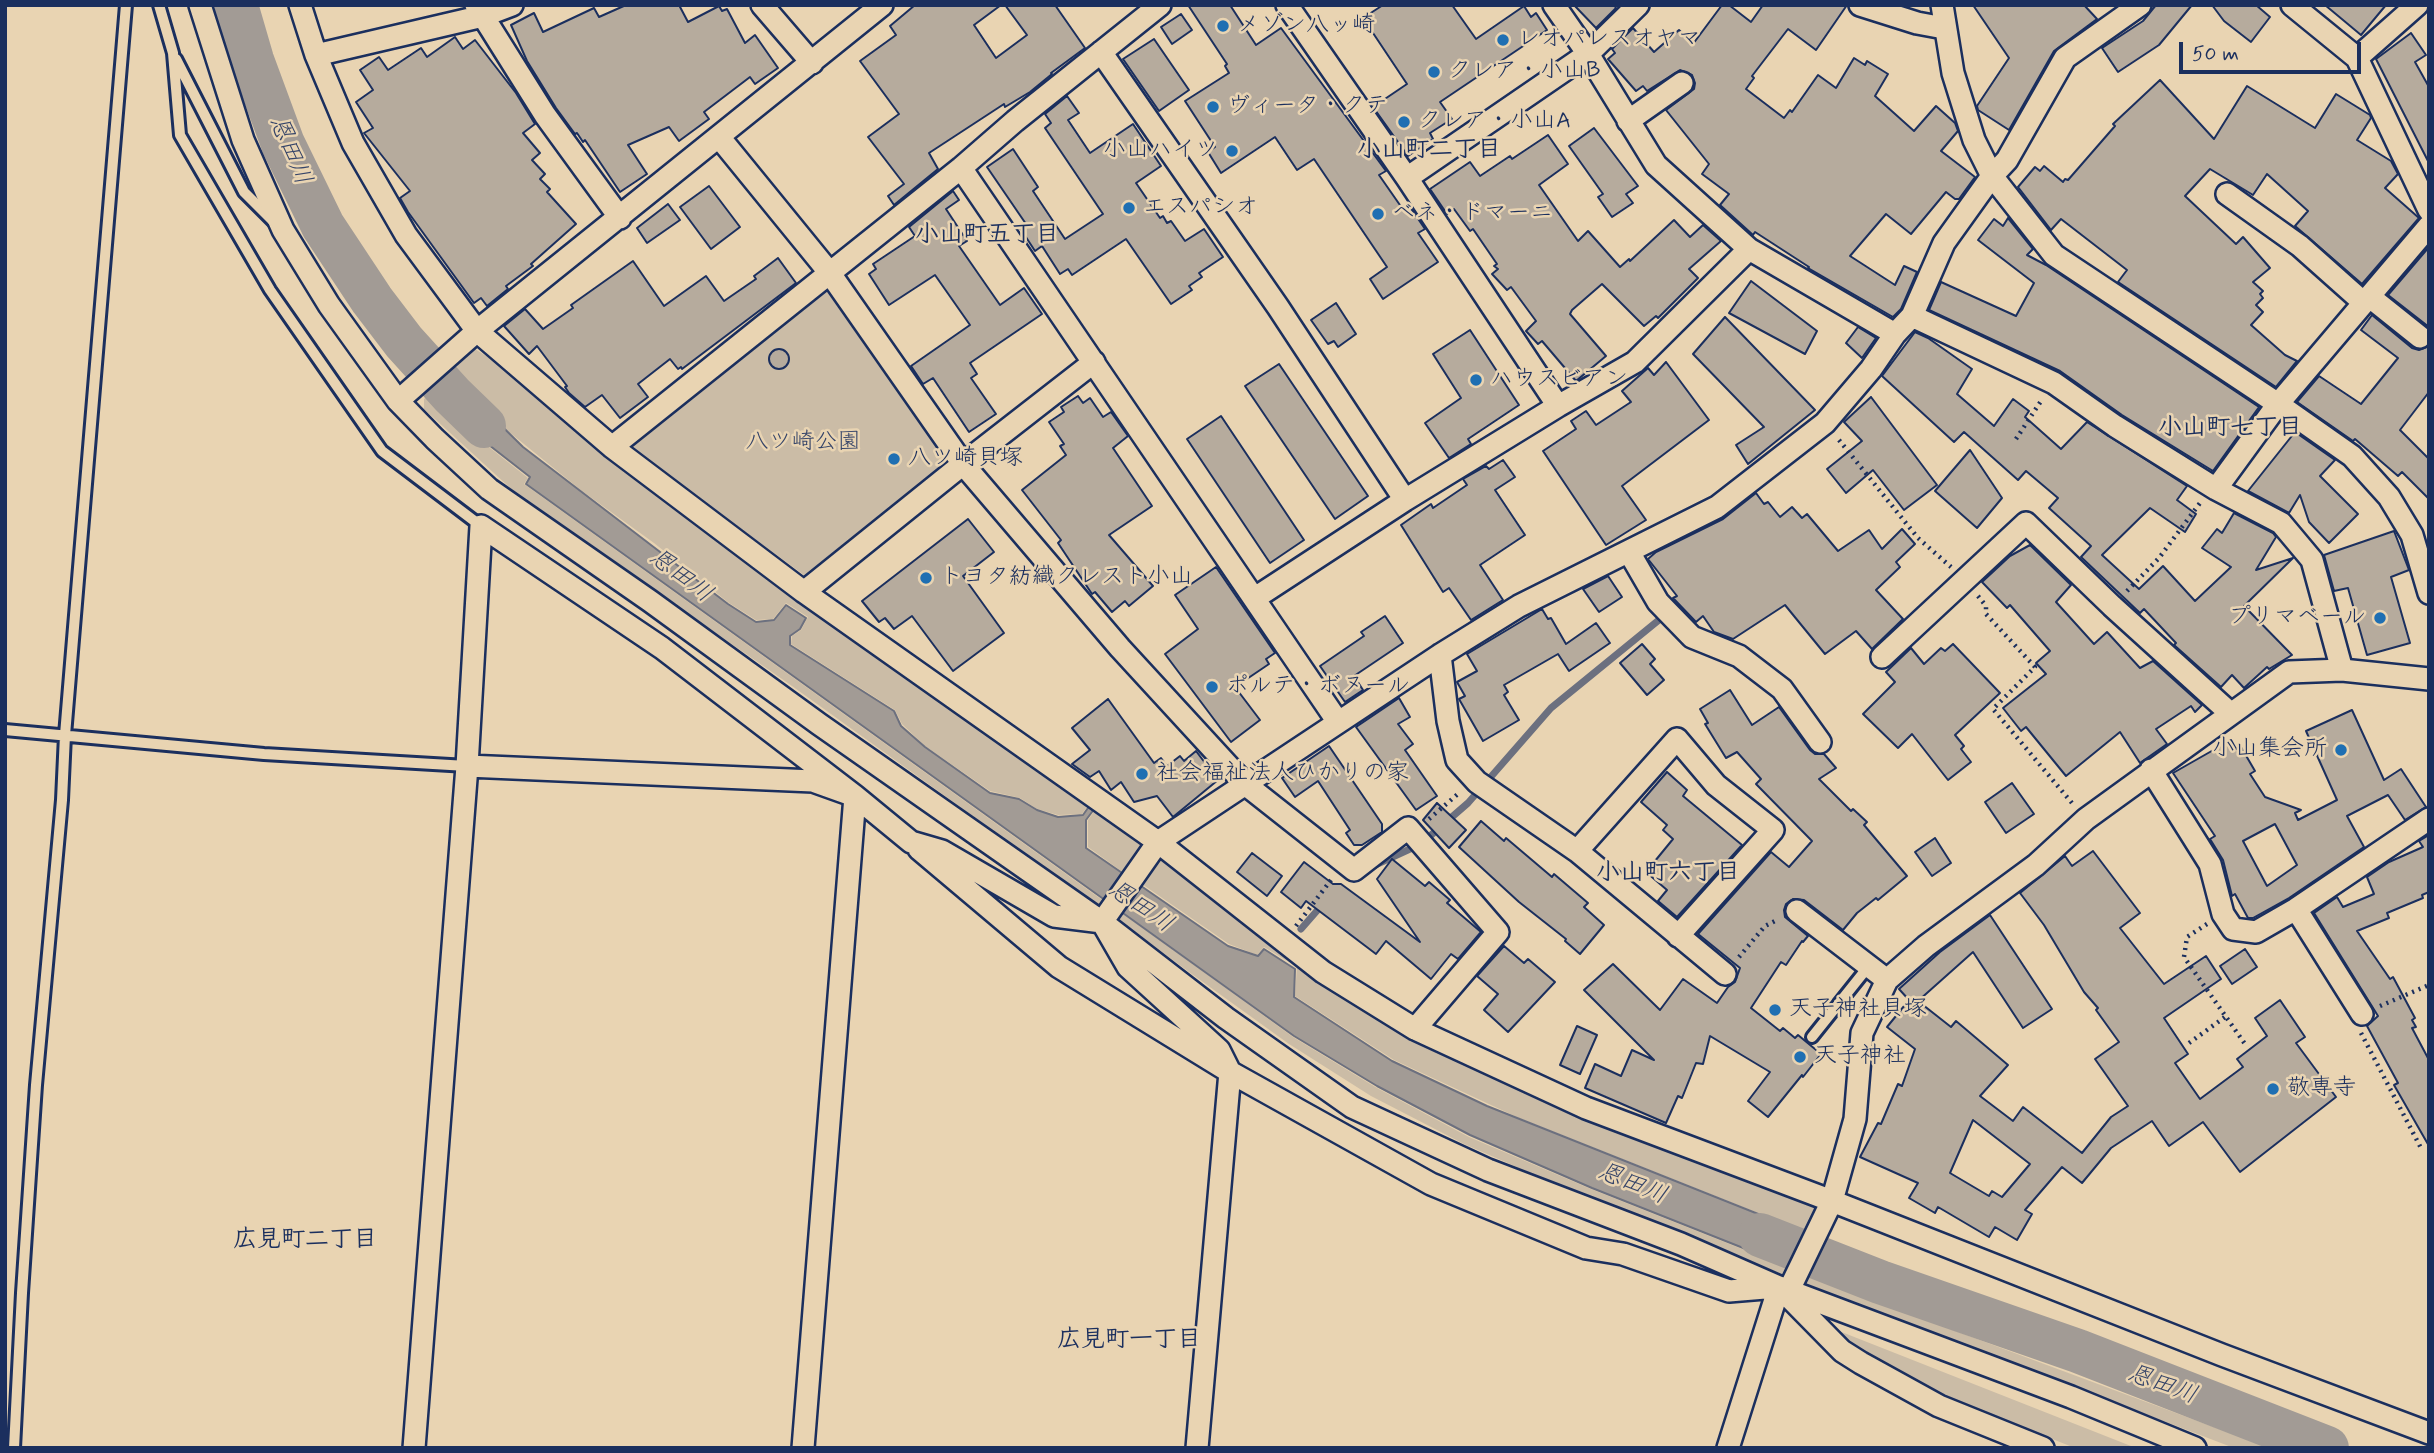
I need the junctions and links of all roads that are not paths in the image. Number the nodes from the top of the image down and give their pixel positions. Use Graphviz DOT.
graph roads {
  1 [pos="126,5"];
  2 [pos="159,5"];
  3 [pos="200,5"];
  4 [pos="300,5"];
  5 [pos="512,5"];
  6 [pos="762,5"];
  7 [pos="882,5"];
  8 [pos="1160,5"];
  9 [pos="1287,5"];
  10 [pos="1554,5"];
  11 [pos="1638,5"];
  12 [pos="1860,5"];
  13 [pos="1942,5"];
  14 [pos="2140,5"];
  15 [pos="2292,5"];
  16 [pos="2417,5"];
  17 [pos="480,11"];
  18 [pos="1944,28"];
  19 [pos="1101,52"];
  20 [pos="173,53"];
  21 [pos="1588,54"];
  22 [pos="316,55"];
  23 [pos="2357,58"];
  24 [pos="812,63"];
  25 [pos="1682,83"];
  26 [pos="1628,121"];
  27 [pos="719,137"];
  28 [pos="961,168"];
  29 [pos="1992,176"];
  30 [pos="1406,178"];
  31 [pos="2227,194"];
  32 [pos="2429,210"];
  33 [pos="620,218"];
  34 [pos="2429,226"];
  35 [pos="283,230"];
  36 [pos="1749,249"];
  37 [pos="829,272"];
  38 [pos="2367,300"];
  39 [pos="1912,316"];
  40 [pos="477,331"];
  41 [pos="1895,334"];
  42 [pos="2420,337"];
  43 [pos="1094,362"];
  44 [pos="398,401"];
  45 [pos="2278,404"];
  46 [pos="1558,406"];
  47 [pos="612,447"];
  48 [pos="963,464"];
  49 [pos="2216,489"];
  50 [pos="1405,500"];
  51 [pos="481,526"];
  52 [pos="1629,552"];
  53 [pos="804,592"];
  54 [pos="2429,593"];
  55 [pos="1255,598"];
  56 [pos="1440,655"];
  57 [pos="1882,657"];
  58 [pos="2342,670"];
  59 [pos="2429,679"];
  60 [pos="2230,713"];
  61 [pos="1338,722"];
  62 [pos="5,730"];
  63 [pos="65,735"];
  64 [pos="1820,741"];
  65 [pos="467,766"];
  66 [pos="2151,770"];
  67 [pos="1245,784"];
  68 [pos="855,796"];
  69 [pos="2429,819"];
  70 [pos="911,842"];
  71 [pos="1158,842"];
  72 [pos="1577,851"];
  73 [pos="2296,909"];
  74 [pos="1797,911"];
  75 [pos="1102,922"];
  76 [pos="1678,936"];
  77 [pos="1868,967"];
  78 [pos="1725,974"];
  79 [pos="1887,981"];
  80 [pos="2361,1014"];
  81 [pos="1415,1029"];
  82 [pos="1812,1037"];
  83 [pos="1230,1072"];
  84 [pos="1832,1201"];
  85 [pos="1784,1288"];
  86 [pos="2429,1433"];
  87 [pos="15,1448"];
  88 [pos="414,1448"];
  89 [pos="803,1448"];
  90 [pos="1197,1448"];
  91 [pos="1728,1448"];
  92 [pos="2043,1448"];
  93 [pos="2195,1448"];
  1 -- 63 [label="lane"];
  2 -- 20 [label="lane"];
  3 -- 35 [label="street"];
  4 -- 22 [label="street"];
  5 -- 17 [label="street"];
  6 -- 24 [label="street"];
  7 -- 24 [label="street"];
  8 -- 19 [label="street"];
  9 -- 30 [label="street"];
  10 -- 21 [label="street"];
  11 -- 21 [label="street"];
  12 -- 18 [label="street"];
  13 -- 18 [label="street"];
  14 -- 29 [label="street"];
  15 -- 23 [label="street"];
  16 -- 23 [label="street"];
  17 -- 22 [label="street"];
  17 -- 33 [label="street"];
  18 -- 29 [label="street"];
  19 -- 28 [label="street"];
  19 -- 50 [label="street"];
  20 -- 35 [label="lane"];
  20 -- 51 [label="lane"];
  21 -- 26 [label="street"];
  21 -- 30 [label="street"];
  22 -- 40 [label="street"];
  23 -- 32 [label="street"];
  24 -- 27 [label="street"];
  25 -- 26 [label="street"];
  26 -- 36 [label="street"];
  27 -- 33 [label="street"];
  27 -- 37 [label="street"];
  28 -- 37 [label="street"];
  28 -- 43 [label="street"];
  29 -- 39 [label="street"];
  29 -- 45 [label="street"];
  30 -- 46 [label="street"];
  31 -- 38 [label="street"];
  33 -- 40 [label="street"];
  34 -- 38 [label="street"];
  35 -- 44 [label="street"];
  36 -- 41 [label="street"];
  36 -- 46 [label="street"];
  37 -- 47 [label="street"];
  37 -- 48 [label="street"];
  38 -- 42 [label="street"];
  38 -- 45 [label="street"];
  39 -- 41 [label="street"];
  39 -- 49 [label="street"];
  40 -- 44 [label="street"];
  40 -- 47 [label="street"];
  41 -- 52 [label="street"];
  43 -- 48 [label="street"];
  43 -- 55 [label="street"];
  44 -- 75 [label="street"];
  45 -- 49 [label="street"];
  45 -- 54 [label="street"];
  46 -- 50 [label="street"];
  47 -- 53 [label="street"];
  48 -- 53 [label="street"];
  48 -- 67 [label="street"];
  49 -- 58 [label="street"];
  50 -- 55 [label="street"];
  51 -- 65 [label="street"];
  51 -- 68 [label="street"];
  52 -- 56 [label="street"];
  52 -- 64 [label="street"];
  53 -- 71 [label="street"];
  55 -- 61 [label="street"];
  56 -- 61 [label="street"];
  56 -- 72 [label="street"];
  57 -- 60 [label="street"];
  58 -- 59 [label="street"];
  58 -- 60 [label="street"];
  60 -- 66 [label="street"];
  61 -- 67 [label="street"];
  62 -- 63 [label="lane"];
  63 -- 65 [label="lane"];
  63 -- 87 [label="lane"];
  65 -- 68 [label="street"];
  65 -- 88 [label="street"];
  66 -- 73 [label="street"];
  66 -- 79 [label="street"];
  67 -- 71 [label="street"];
  67 -- 81 [label="street"];
  68 -- 70 [label="street"];
  68 -- 89 [label="street"];
  69 -- 73 [label="street"];
  70 -- 75 [label="street"];
  70 -- 83 [label="street"];
  71 -- 75 [label="street"];
  71 -- 81 [label="street"];
  72 -- 76 [label="street"];
  72 -- 76 [label="street"];
  73 -- 80 [label="street"];
  74 -- 77 [label="street"];
  75 -- 83 [label="street"];
  75 -- 85 [label="street"];
  76 -- 78 [label="street"];
  77 -- 79 [label="street"];
  77 -- 82 [label="lane"];
  79 -- 84 [label="street"];
  81 -- 84 [label="street"];
  83 -- 85 [label="street"];
  83 -- 90 [label="street"];
  84 -- 85 [label="street"];
  84 -- 86 [label="street"];
  85 -- 91 [label="street"];
  85 -- 92 [label="street"];
  85 -- 93 [label="street"];
}
